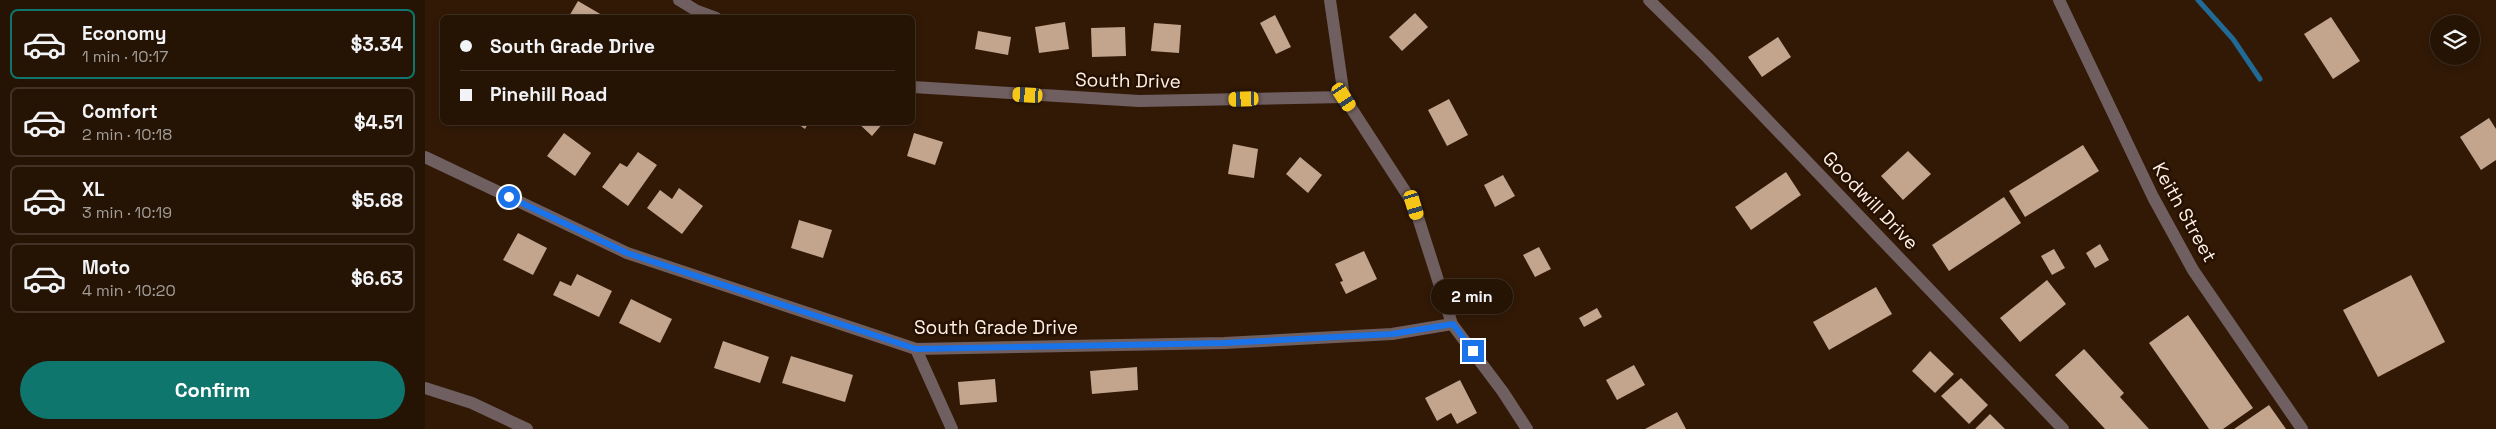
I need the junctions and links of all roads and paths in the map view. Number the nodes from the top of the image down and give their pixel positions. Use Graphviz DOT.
graph roads {
  1 [pos="679,0"];
  2 [pos="1330,0"];
  3 [pos="1649,0"];
  4 [pos="2059,0"];
  5 [pos="708,15"];
  6 [pos="915,87"];
  7 [pos="1344,97"];
  8 [pos="425,157"];
  9 [pos="1453,324"];
  10 [pos="916,349"];
  11 [pos="425,388"];
  12 [pos="527,429"];
  13 [pos="953,429"];
  14 [pos="1527,429"];
  15 [pos="2063,429"];
  16 [pos="2302,429"];
  1 -- 5 [label="street"];
  2 -- 7 [label="street"];
  3 -- 15 [label="street, Goodwill Drive"];
  4 -- 16 [label="street, Keith Street"];
  6 -- 7 [label="street, South Drive"];
  7 -- 9 [label="street"];
  8 -- 10 [label="street, South Grade Drive"];
  9 -- 10 [label="street, South Grade Drive"];
  9 -- 14 [label="street"];
  10 -- 13 [label="street"];
  11 -- 12 [label="street"];
}
